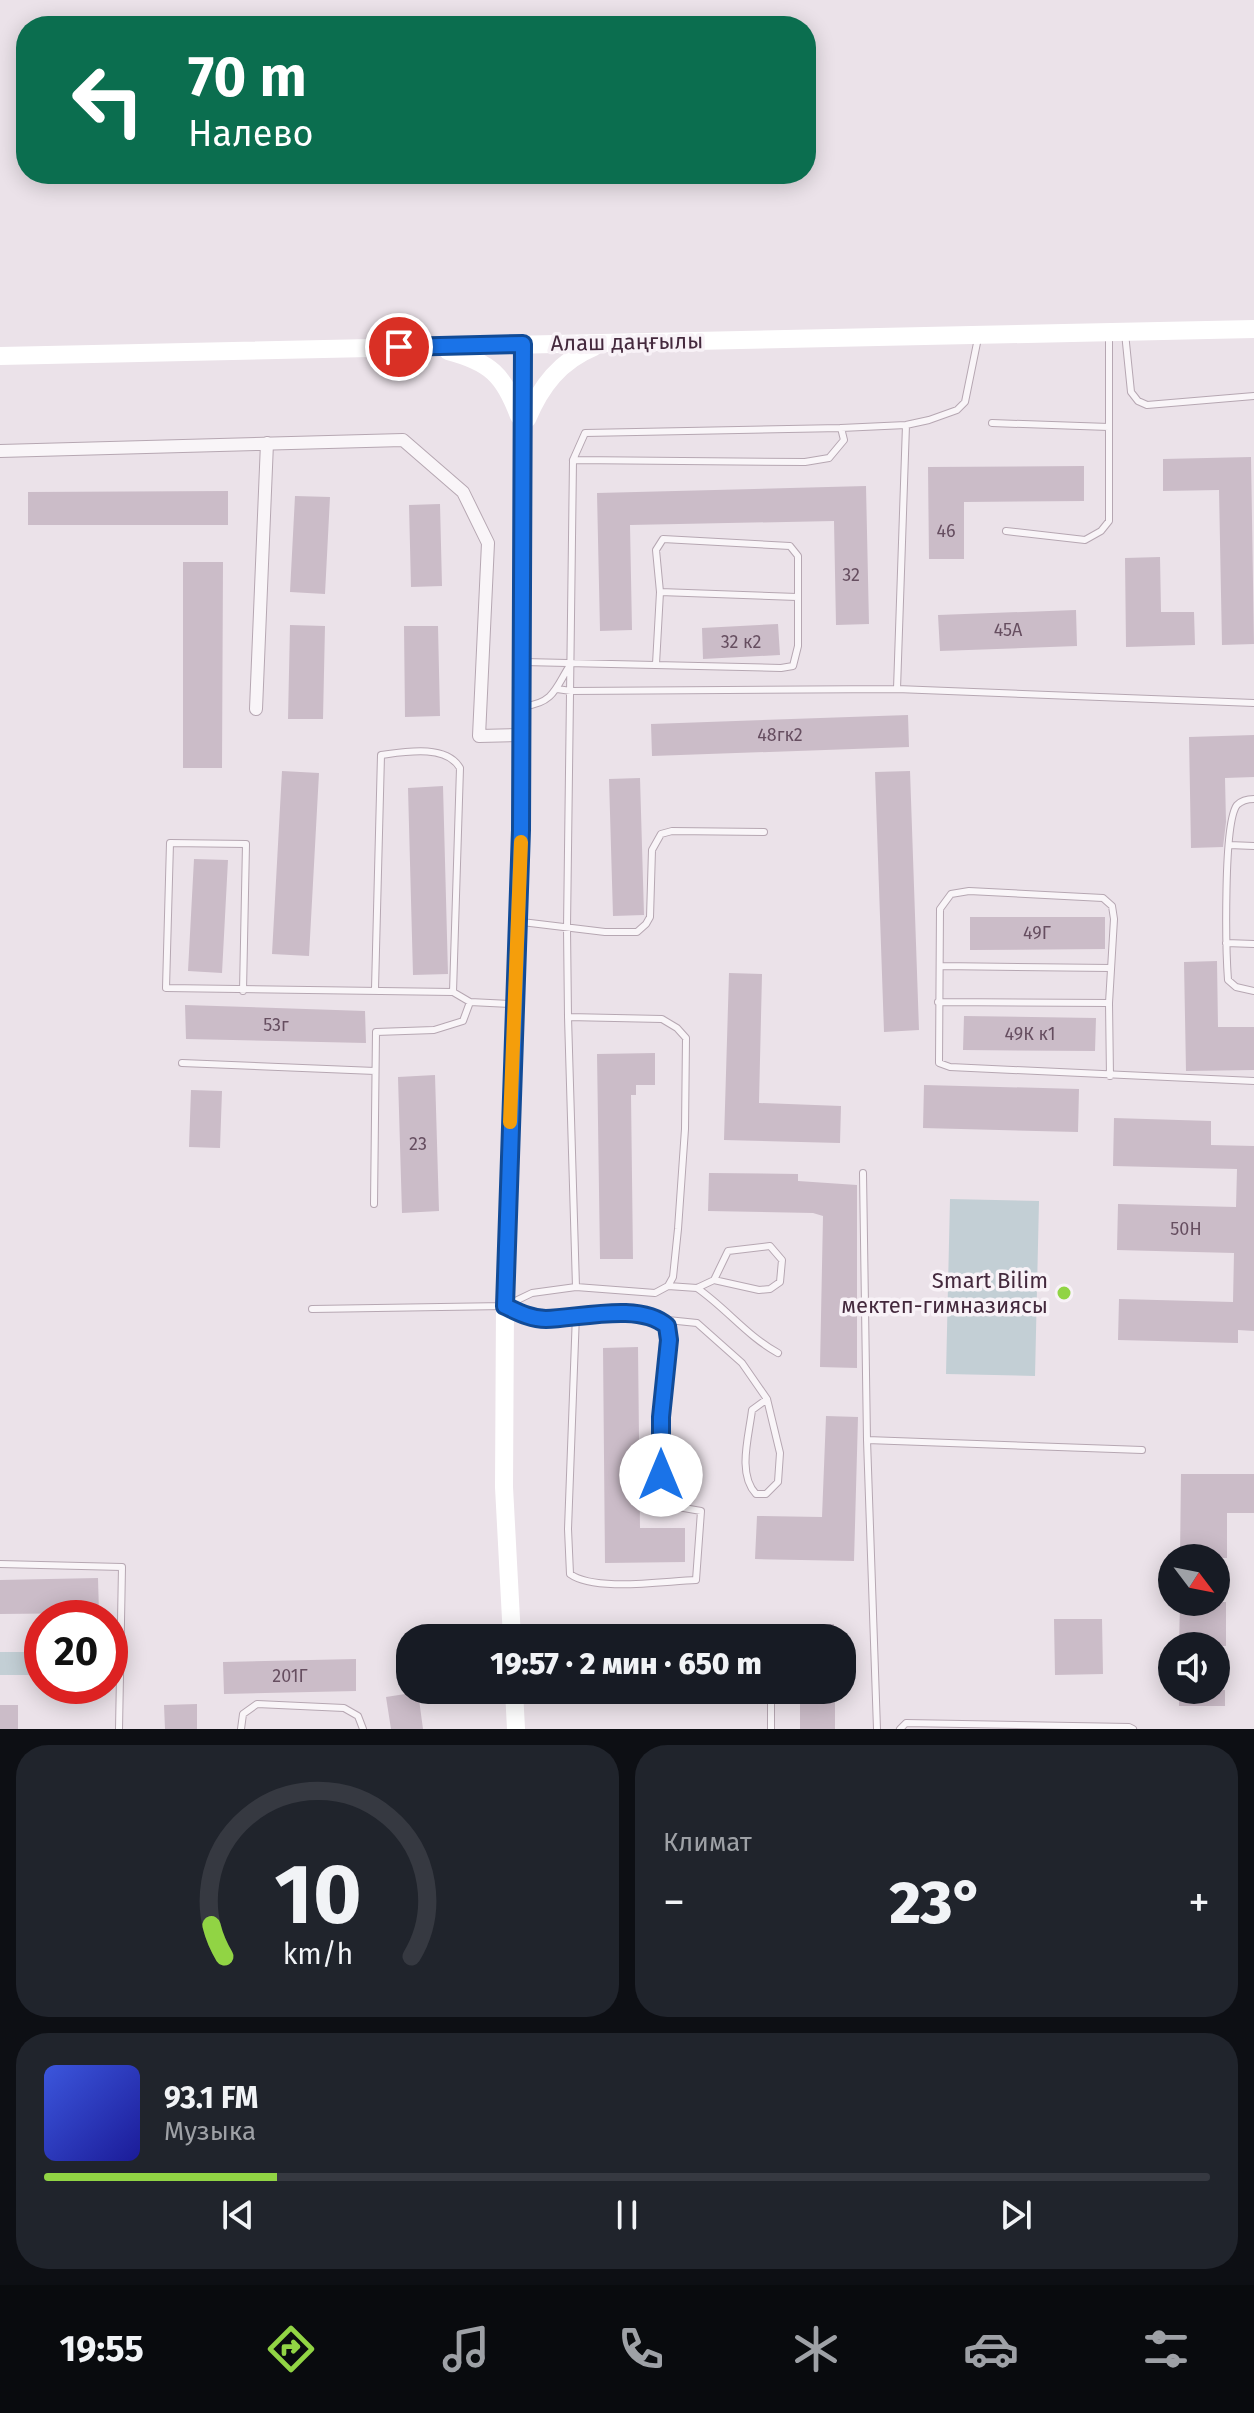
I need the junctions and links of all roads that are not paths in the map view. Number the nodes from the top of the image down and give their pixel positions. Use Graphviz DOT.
graph roads {
  1 [pos="1254,329"];
  2 [pos="1117,332"];
  3 [pos="979,335"];
  4 [pos="604,343"];
  5 [pos="523,344"];
  6 [pos="430,346"];
  7 [pos="0,356"];
  8 [pos="1254,396"];
  9 [pos="992,423"];
  10 [pos="906,425"];
  11 [pos="1109,427"];
  12 [pos="523,428"];
  13 [pos="841,428"];
  14 [pos="267,443"];
  15 [pos="0,451"];
  16 [pos="573,460"];
  17 [pos="1006,531"];
  18 [pos="660,592"];
  19 [pos="797,597"];
  20 [pos="524,662"];
  21 [pos="572,662"];
  22 [pos="656,664"];
  23 [pos="557,689"];
  24 [pos="897,689"];
  25 [pos="571,691"];
  26 [pos="1254,703"];
  27 [pos="523,706"];
  28 [pos="256,709"];
  29 [pos="523,735"];
  30 [pos="1254,799"];
  31 [pos="764,832"];
  32 [pos="1229,845"];
  33 [pos="1254,846"];
  34 [pos="519,921"];
  35 [pos="567,928"];
  36 [pos="1226,943"];
  37 [pos="1254,944"];
  38 [pos="940,966"];
  39 [pos="1111,968"];
  40 [pos="375,989"];
  41 [pos="243,991"];
  42 [pos="1254,991"];
  43 [pos="453,992"];
  44 [pos="470,1002"];
  45 [pos="938,1002"];
  46 [pos="1109,1003"];
  47 [pos="517,1004"];
  48 [pos="568,1017"];
  49 [pos="182,1063"];
  50 [pos="375,1071"];
  51 [pos="1110,1076"];
  52 [pos="1254,1081"];
  53 [pos="863,1173"];
  54 [pos="374,1204"];
  55 [pos="714,1280"];
  56 [pos="668,1286"];
  57 [pos="576,1287"];
  58 [pos="697,1288"];
  59 [pos="505,1306"];
  60 [pos="312,1309"];
  61 [pos="576,1314"];
  62 [pos="658,1319"];
  63 [pos="778,1353"];
  64 [pos="767,1399"];
  65 [pos="867,1440"];
  66 [pos="1142,1450"];
  67 [pos="0,1564"];
  68 [pos="511,1624"];
  69 [pos="515,1704"];
  70 [pos="771,1704"];
  71 [pos="119,1729"];
  72 [pos="241,1729"];
  73 [pos="363,1729"];
  74 [pos="516,1729"];
  75 [pos="771,1729"];
  76 [pos="877,1729"];
  77 [pos="900,1729"];
  78 [pos="1133,1729"];
  1 -- 2 [label="main road, Алаш даңғылы"];
  2 -- 3 [label="main road, Алаш даңғылы"];
  2 -- 8 [label="lane"];
  2 -- 11 [label="lane"];
  3 -- 4 [label="main road, Алаш даңғылы"];
  3 -- 10 [label="lane"];
  4 -- 5 [label="main road, Алаш даңғылы"];
  4 -- 12 [label="main road"];
  5 -- 6 [label="main road, Алаш даңғылы"];
  5 -- 12 [label="main road"];
  6 -- 7 [label="main road, Алаш даңғылы"];
  6 -- 12 [label="main road"];
  9 -- 11 [label="lane"];
  10 -- 13 [label="lane"];
  10 -- 24 [label="lane"];
  11 -- 17 [label="lane"];
  12 -- 20 [label="main road"];
  13 -- 16 [label="lane"];
  13 -- 16 [label="lane"];
  14 -- 15 [label="street"];
  14 -- 28 [label="street"];
  14 -- 29 [label="street"];
  16 -- 21 [label="lane"];
  18 -- 19 [label="lane"];
  18 -- 19 [label="lane"];
  18 -- 22 [label="lane"];
  19 -- 22 [label="lane"];
  20 -- 21 [label="lane"];
  20 -- 27 [label="main road"];
  21 -- 22 [label="lane"];
  21 -- 23 [label="lane"];
  21 -- 25 [label="lane"];
  23 -- 25 [label="lane"];
  23 -- 27 [label="lane"];
  24 -- 25 [label="lane"];
  24 -- 26 [label="lane"];
  25 -- 35 [label="lane"];
  27 -- 29 [label="main road"];
  29 -- 34 [label="main road"];
  30 -- 32 [label="lane"];
  31 -- 35 [label="lane"];
  32 -- 33 [label="lane"];
  32 -- 36 [label="lane"];
  34 -- 35 [label="lane"];
  34 -- 47 [label="main road"];
  35 -- 48 [label="lane"];
  36 -- 37 [label="lane"];
  36 -- 42 [label="lane"];
  38 -- 39 [label="lane"];
  38 -- 39 [label="lane"];
  38 -- 45 [label="lane"];
  39 -- 46 [label="lane"];
  40 -- 41 [label="lane"];
  40 -- 43 [label="lane"];
  40 -- 43 [label="lane"];
  41 -- 41 [label="lane"];
  43 -- 44 [label="lane"];
  44 -- 47 [label="lane"];
  44 -- 50 [label="lane"];
  45 -- 46 [label="lane"];
  45 -- 51 [label="lane"];
  46 -- 51 [label="lane"];
  47 -- 59 [label="main road"];
  48 -- 56 [label="lane"];
  48 -- 57 [label="lane"];
  49 -- 50 [label="lane"];
  50 -- 54 [label="lane"];
  51 -- 52 [label="lane"];
  53 -- 65 [label="lane"];
  55 -- 55 [label="lane"];
  55 -- 58 [label="lane"];
  56 -- 57 [label="lane"];
  56 -- 58 [label="lane"];
  57 -- 59 [label="lane"];
  58 -- 63 [label="lane"];
  59 -- 60 [label="lane"];
  59 -- 61 [label="lane"];
  59 -- 68 [label="main road"];
  61 -- 62 [label="lane"];
  61 -- 62 [label="lane"];
  62 -- 64 [label="lane"];
  64 -- 64 [label="lane"];
  65 -- 66 [label="lane"];
  65 -- 76 [label="lane"];
  67 -- 71 [label="lane"];
  69 -- 74 [label="main road"];
  70 -- 75 [label="lane"];
  72 -- 73 [label="lane"];
  77 -- 78 [label="lane"];
}
